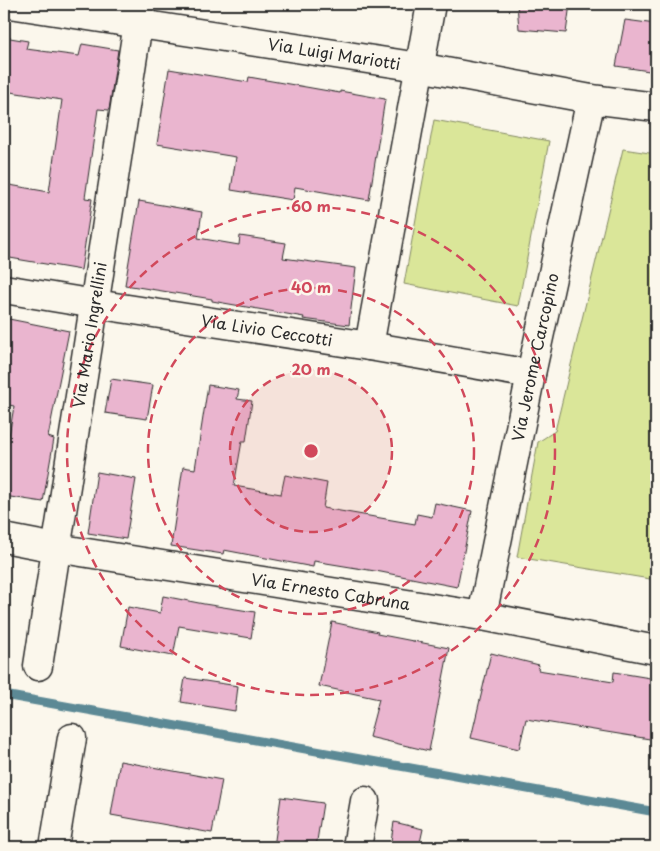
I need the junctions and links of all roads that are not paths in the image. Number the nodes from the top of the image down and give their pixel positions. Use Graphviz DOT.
graph roads {
  1 [pos="10,4"];
  2 [pos="431,4"];
  3 [pos="140,14"];
  4 [pos="419,66"];
  5 [pos="591,99"];
  6 [pos="656,107"];
  7 [pos="4,289"];
  8 [pos="94,304"];
  9 [pos="369,346"];
  10 [pos="531,374"];
  11 [pos="4,538"];
  12 [pos="56,548"];
  13 [pos="482,616"];
  14 [pos="656,650"];
  15 [pos="38,666"];
  16 [pos="72,738"];
  17 [pos="365,801"];
  18 [pos="54,847"];
  19 [pos="357,847"];
  1 -- 3 [label="street, Via Luigi Mariotti"];
  2 -- 4 [label="street"];
  3 -- 4 [label="street, Via Luigi Mariotti"];
  3 -- 8 [label="street, Via Mario Ingrellini"];
  4 -- 5 [label="street, Via Luigi Mariotti"];
  4 -- 9 [label="street"];
  5 -- 6 [label="street, Via Luigi Mariotti"];
  5 -- 10 [label="street, Via Jerome Carcopino"];
  7 -- 8 [label="street, Via Livio Ceccotti"];
  8 -- 9 [label="street, Via Livio Ceccotti"];
  8 -- 12 [label="street, Via Mario Ingrellini"];
  9 -- 10 [label="street, Via Livio Ceccotti"];
  10 -- 13 [label="street, Via Jerome Carcopino"];
  11 -- 12 [label="street, Via Ernesto Cabruna"];
  12 -- 13 [label="street, Via Ernesto Cabruna"];
  12 -- 15 [label="street, Via Mario Ingrellini"];
  13 -- 14 [label="street, Via Ernesto Cabruna"];
  16 -- 18 [label="street"];
  17 -- 19 [label="street"];
}
